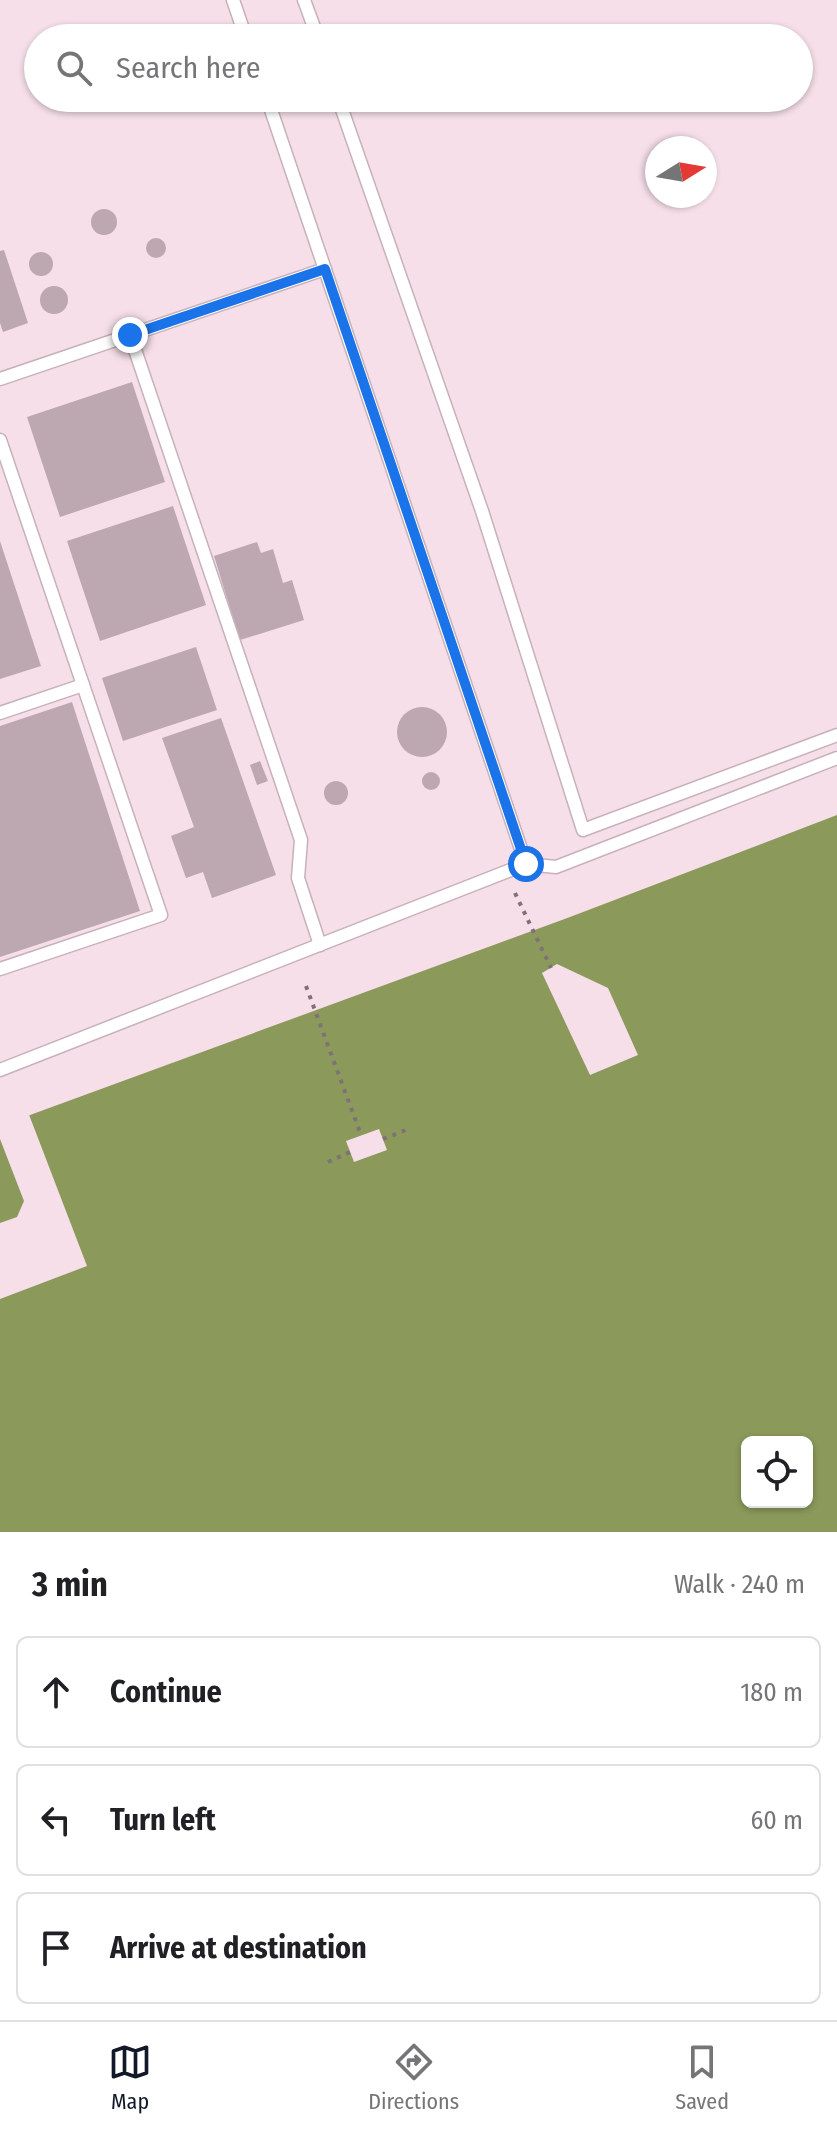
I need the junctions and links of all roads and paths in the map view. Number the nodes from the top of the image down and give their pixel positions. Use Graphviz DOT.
graph roads {
  1 [pos="233,0"];
  2 [pos="304,0"];
  3 [pos="241,24"];
  4 [pos="313,24"];
  5 [pos="272,112"];
  6 [pos="343,112"];
  7 [pos="325,269"];
  8 [pos="130,335"];
  9 [pos="0,379"];
  10 [pos="0,440"];
  11 [pos="83,685"];
  12 [pos="0,713"];
  13 [pos="837,735"];
  14 [pos="837,758"];
  15 [pos="526,864"];
  16 [pos="515,893"];
  17 [pos="320,945"];
  18 [pos="551,968"];
  19 [pos="0,969"];
  20 [pos="306,986"];
  21 [pos="0,1070"];
  22 [pos="406,1130"];
  23 [pos="361,1135"];
  24 [pos="383,1139"];
  25 [pos="350,1152"];
  26 [pos="328,1162"];
  1 -- 3 [label="lane"];
  2 -- 4 [label="lane"];
  5 -- 7 [label="lane"];
  6 -- 13 [label="lane"];
  7 -- 8 [label="lane"];
  7 -- 15 [label="lane"];
  8 -- 9 [label="lane"];
  8 -- 17 [label="lane"];
  10 -- 11 [label="lane"];
  11 -- 12 [label="lane"];
  11 -- 19 [label="lane"];
  14 -- 15 [label="lane"];
  15 -- 17 [label="lane"];
  16 -- 18 [label="path"];
  17 -- 21 [label="lane"];
  20 -- 23 [label="path"];
  22 -- 24 [label="path"];
  25 -- 26 [label="path"];
}
